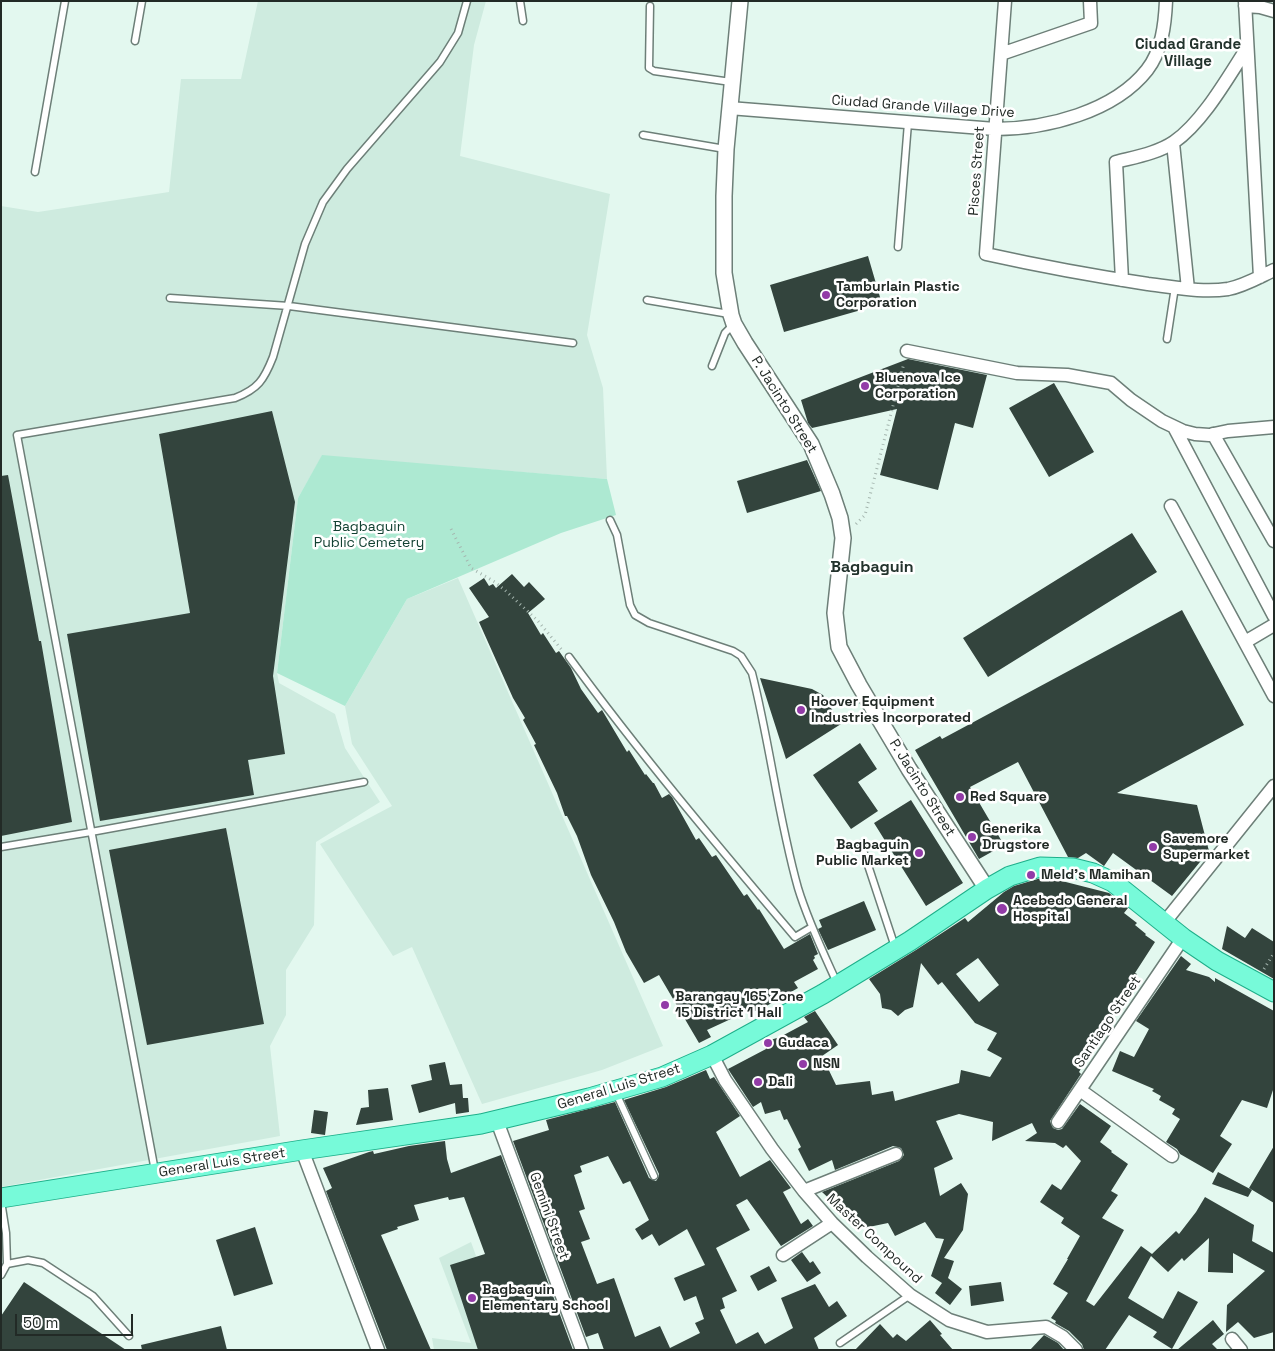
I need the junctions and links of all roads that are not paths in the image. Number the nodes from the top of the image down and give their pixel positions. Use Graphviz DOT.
graph roads {
  1 [pos="65,1"];
  2 [pos="142,1"];
  3 [pos="467,1"];
  4 [pos="520,1"];
  5 [pos="740,1"];
  6 [pos="1005,1"];
  7 [pos="1090,1"];
  8 [pos="1166,1"];
  9 [pos="1245,4"];
  10 [pos="650,6"];
  11 [pos="1274,11"];
  12 [pos="523,21"];
  13 [pos="135,41"];
  14 [pos="1247,48"];
  15 [pos="1001,54"];
  16 [pos="732,82"];
  17 [pos="729,108"];
  18 [pos="908,123"];
  19 [pos="995,129"];
  20 [pos="643,135"];
  21 [pos="1173,143"];
  22 [pos="726,149"];
  23 [pos="35,172"];
  24 [pos="898,247"];
  25 [pos="1274,270"];
  26 [pos="1260,277"];
  27 [pos="1122,280"];
  28 [pos="1175,287"];
  29 [pos="1188,289"];
  30 [pos="170,298"];
  31 [pos="647,300"];
  32 [pos="289,306"];
  33 [pos="732,319"];
  34 [pos="1167,339"];
  35 [pos="573,343"];
  36 [pos="907,351"];
  37 [pos="712,366"];
  38 [pos="1174,426"];
  39 [pos="1274,427"];
  40 [pos="1213,434"];
  41 [pos="1171,506"];
  42 [pos="610,520"];
  43 [pos="1274,541"];
  44 [pos="1274,616"];
  45 [pos="1274,625"];
  46 [pos="1245,642"];
  47 [pos="569,658"];
  48 [pos="1274,696"];
  49 [pos="364,782"];
  50 [pos="1274,786"];
  51 [pos="91,832"];
  52 [pos="861,844"];
  53 [pos="1,847"];
  54 [pos="987,889"];
  55 [pos="1164,923"];
  56 [pos="812,927"];
  57 [pos="1183,938"];
  58 [pos="896,950"];
  59 [pos="839,985"];
  60 [pos="1274,992"];
  61 [pos="712,1055"];
  62 [pos="1080,1090"];
  63 [pos="615,1091"];
  64 [pos="498,1121"];
  65 [pos="1058,1122"];
  66 [pos="302,1150"];
  67 [pos="896,1154"];
  68 [pos="1172,1156"];
  69 [pos="156,1173"];
  70 [pos="654,1176"];
  71 [pos="804,1191"];
  72 [pos="1,1200"];
  73 [pos="832,1223"];
  74 [pos="783,1255"];
  75 [pos="7,1264"];
  76 [pos="1,1275"];
  77 [pos="910,1294"];
  78 [pos="129,1336"];
  79 [pos="1232,1339"];
  80 [pos="840,1343"];
  81 [pos="378,1350"];
  82 [pos="582,1350"];
  83 [pos="1076,1350"];
  84 [pos="1241,1350"];
  1 -- 23 [label="lane"];
  2 -- 13 [label="lane"];
  3 -- 32 [label="lane"];
  4 -- 12 [label="lane"];
  5 -- 16 [label="street, P. Jacinto Street"];
  6 -- 15 [label="street, Pisces Street"];
  7 -- 15 [label="street"];
  8 -- 19 [label="street, Ciudad Grande Village Drive"];
  9 -- 11 [label="street"];
  9 -- 14 [label="street"];
  10 -- 16 [label="lane"];
  14 -- 21 [label="street"];
  14 -- 26 [label="street"];
  15 -- 19 [label="street, Pisces Street"];
  16 -- 17 [label="street, P. Jacinto Street"];
  17 -- 18 [label="street, Ciudad Grande Village Drive"];
  17 -- 22 [label="street, P. Jacinto Street"];
  18 -- 19 [label="street, Ciudad Grande Village Drive"];
  18 -- 24 [label="lane"];
  19 -- 27 [label="street, Pisces Street"];
  20 -- 22 [label="lane"];
  21 -- 27 [label="street"];
  21 -- 29 [label="street"];
  22 -- 33 [label="street, P. Jacinto Street"];
  25 -- 26 [label="street"];
  26 -- 29 [label="street"];
  27 -- 28 [label="street"];
  28 -- 29 [label="street"];
  28 -- 34 [label="lane"];
  30 -- 32 [label="lane"];
  31 -- 33 [label="lane"];
  32 -- 35 [label="lane"];
  32 -- 51 [label="lane"];
  33 -- 37 [label="lane"];
  33 -- 54 [label="street, P. Jacinto Street"];
  36 -- 38 [label="street"];
  38 -- 40 [label="street"];
  38 -- 44 [label="street"];
  39 -- 40 [label="street"];
  40 -- 43 [label="street"];
  41 -- 46 [label="street"];
  42 -- 56 [label="lane"];
  45 -- 46 [label="street"];
  46 -- 48 [label="street"];
  47 -- 56 [label="lane"];
  49 -- 51 [label="lane"];
  50 -- 55 [label="street"];
  51 -- 53 [label="lane"];
  51 -- 69 [label="lane"];
  52 -- 58 [label="lane"];
  54 -- 55 [label="main road, General Luis Street"];
  54 -- 58 [label="main road, General Luis Street"];
  55 -- 57 [label="main road, General Luis Street"];
  56 -- 59 [label="lane"];
  57 -- 60 [label="main road, General Luis Street"];
  57 -- 62 [label="street, Santiago Street"];
  58 -- 59 [label="main road, General Luis Street"];
  59 -- 61 [label="main road, General Luis Street"];
  61 -- 63 [label="main road, General Luis Street"];
  61 -- 71 [label="street, Master Compound"];
  62 -- 65 [label="street, Santiago Street"];
  62 -- 68 [label="street"];
  63 -- 64 [label="main road, General Luis Street"];
  63 -- 70 [label="lane"];
  64 -- 66 [label="main road, General Luis Street"];
  64 -- 82 [label="street, Gemini Street"];
  66 -- 69 [label="main road, General Luis Street"];
  66 -- 81 [label="street"];
  67 -- 71 [label="street"];
  69 -- 72 [label="main road, General Luis Street"];
  71 -- 73 [label="street, Master Compound"];
  72 -- 75 [label="lane"];
  73 -- 74 [label="street"];
  73 -- 77 [label="street, Master Compound"];
  75 -- 76 [label="lane"];
  75 -- 78 [label="lane"];
  77 -- 80 [label="lane"];
  77 -- 83 [label="street, Master Compound"];
  79 -- 84 [label="street"];
}
